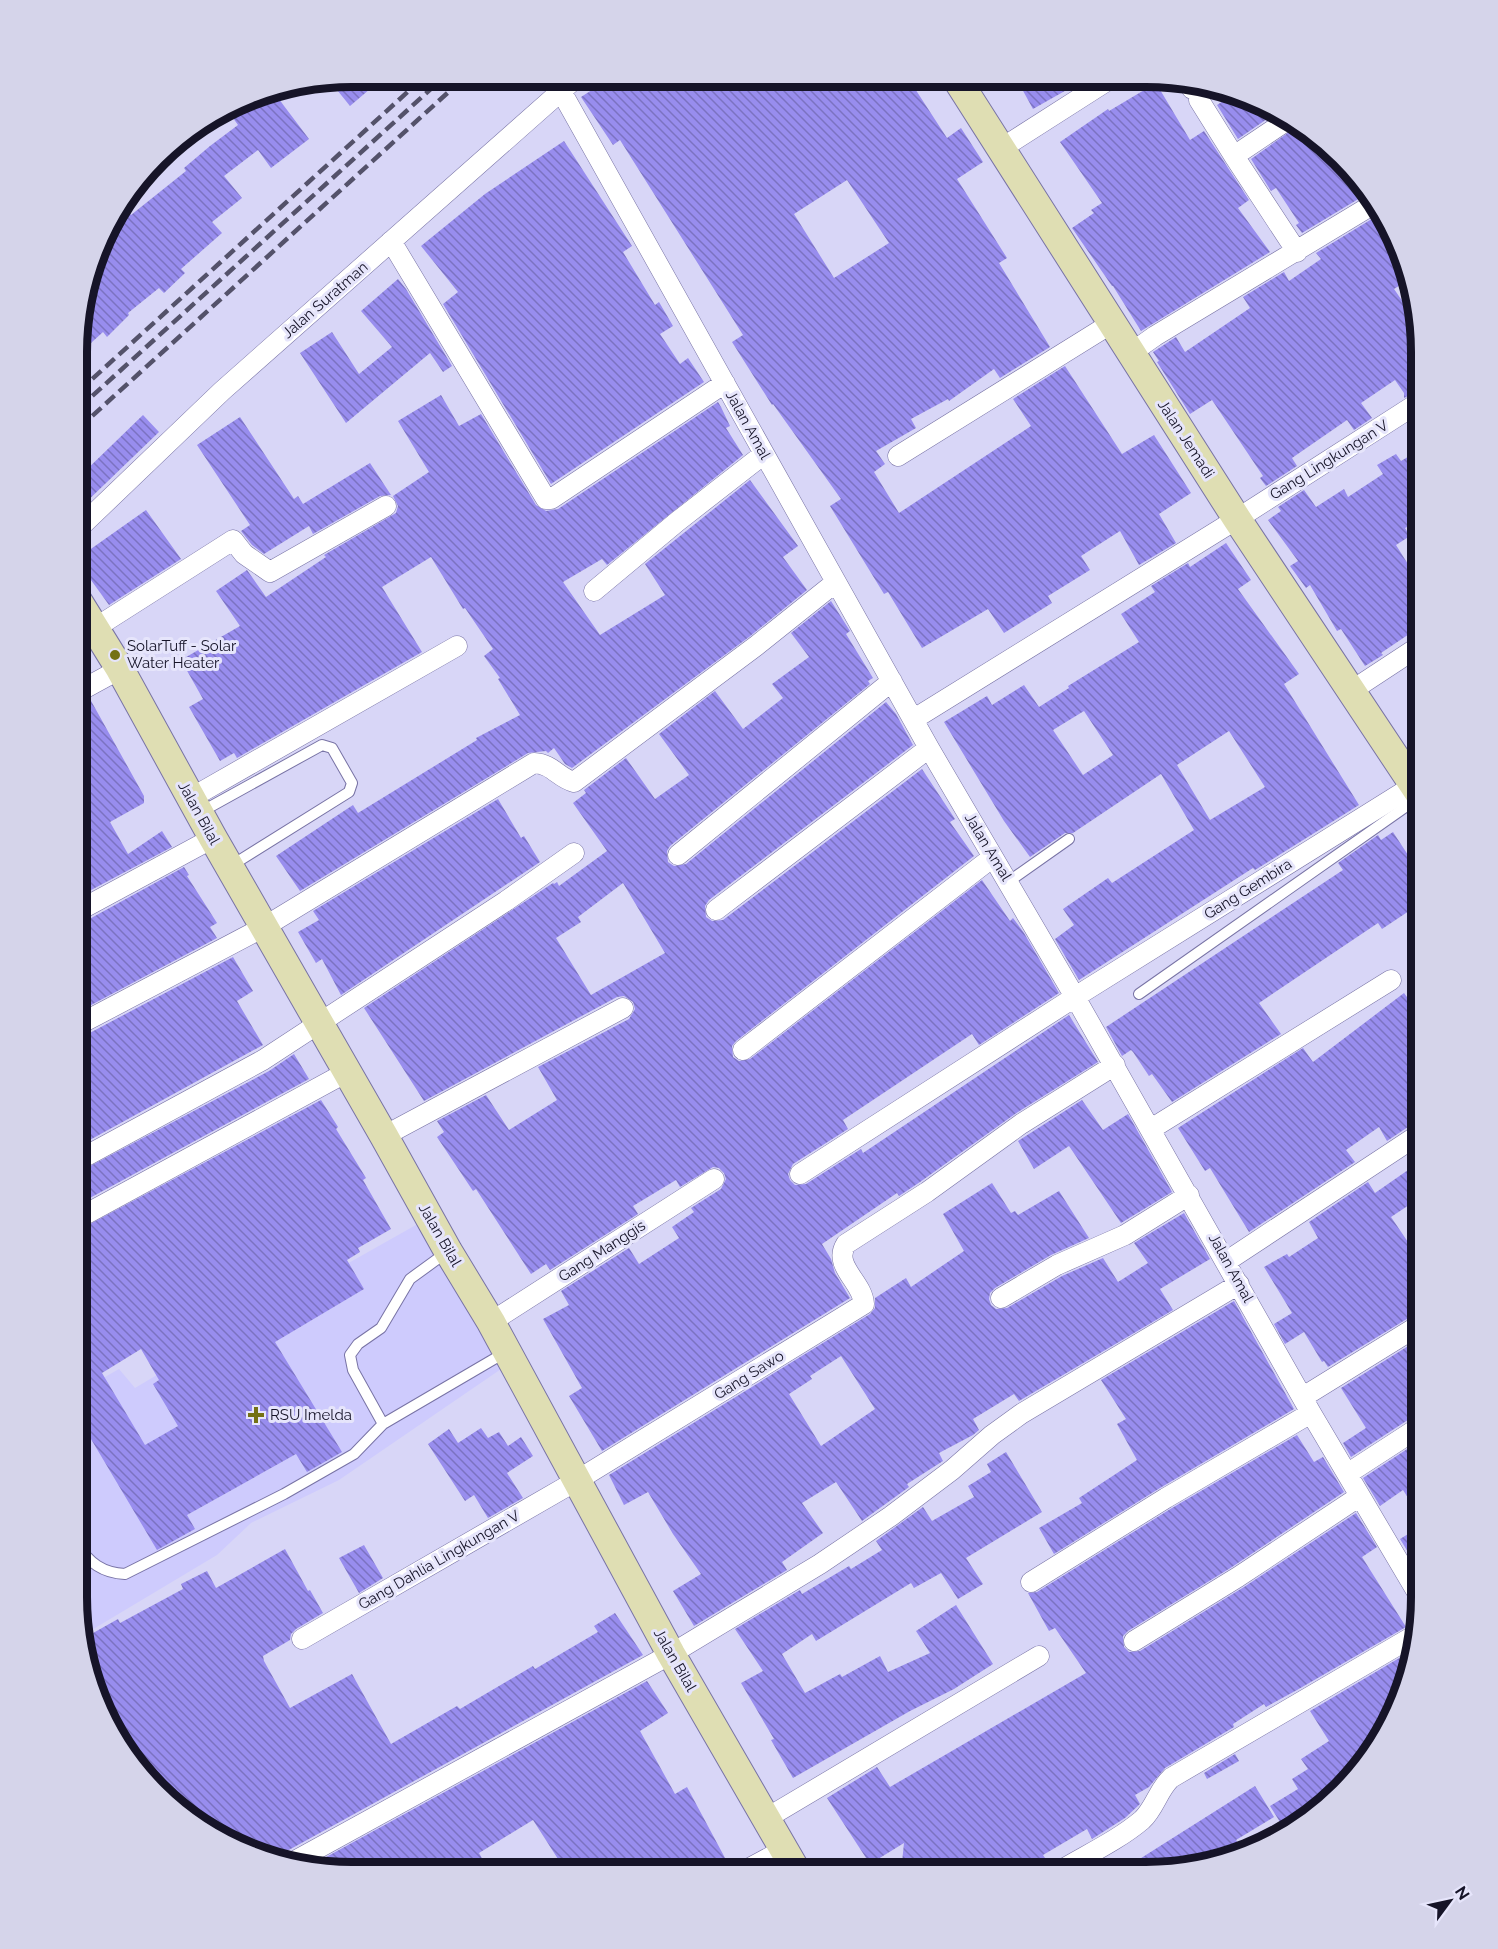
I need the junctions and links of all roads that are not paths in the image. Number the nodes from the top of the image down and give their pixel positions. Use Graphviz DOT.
graph roads {
  1 [pos="566,87"];
  2 [pos="963,87"];
  3 [pos="1097,87"];
  4 [pos="561,91"];
  5 [pos="1194,91"];
  6 [pos="1282,124"];
  7 [pos="1002,148"];
  8 [pos="1234,156"];
  9 [pos="1368,208"];
  10 [pos="392,241"];
  11 [pos="1296,252"];
  12 [pos="1112,323"];
  13 [pos="1131,353"];
  14 [pos="725,383"];
  15 [pos="1411,407"];
  16 [pos="764,454"];
  17 [pos="898,456"];
  18 [pos="386,506"];
  19 [pos="87,519"];
  20 [pos="1237,519"];
  21 [pos="836,582"];
  22 [pos="594,591"];
  23 [pos="87,615"];
  24 [pos="95,628"];
  25 [pos="457,646"];
  26 [pos="1411,652"];
  27 [pos="120,669"];
  28 [pos="892,681"];
  29 [pos="87,687"];
  30 [pos="1351,691"];
  31 [pos="914,718"];
  32 [pos="929,748"];
  33 [pos="1411,778"];
  34 [pos="1411,795"];
  35 [pos="1411,796"];
  36 [pos="195,805"];
  37 [pos="213,838"];
  38 [pos="1069,839"];
  39 [pos="574,853"];
  40 [pos="678,855"];
  41 [pos="993,857"];
  42 [pos="229,867"];
  43 [pos="1008,882"];
  44 [pos="87,905"];
  45 [pos="717,910"];
  46 [pos="264,927"];
  47 [pos="1391,980"];
  48 [pos="1139,994"];
  49 [pos="1075,997"];
  50 [pos="623,1008"];
  51 [pos="87,1020"];
  52 [pos="320,1024"];
  53 [pos="743,1050"];
  54 [pos="1115,1065"];
  55 [pos="347,1072"];
  56 [pos="1151,1129"];
  57 [pos="384,1136"];
  58 [pos="1411,1140"];
  59 [pos="87,1156"];
  60 [pos="800,1174"];
  61 [pos="714,1179"];
  62 [pos="1189,1195"];
  63 [pos="87,1214"];
  64 [pos="448,1251"];
  65 [pos="1227,1261"];
  66 [pos="1239,1284"];
  67 [pos="1001,1298"];
  68 [pos="491,1322"];
  69 [pos="1411,1331"];
  70 [pos="506,1352"];
  71 [pos="1307,1405"];
  72 [pos="382,1424"];
  73 [pos="1411,1432"];
  74 [pos="1347,1473"];
  75 [pos="576,1481"];
  76 [pos="1360,1496"];
  77 [pos="87,1556"];
  78 [pos="1031,1582"];
  79 [pos="1411,1582"];
  80 [pos="302,1639"];
  81 [pos="1408,1639"];
  82 [pos="1134,1641"];
  83 [pos="671,1654"];
  84 [pos="1039,1656"];
  85 [pos="767,1818"];
  86 [pos="302,1857"];
  87 [pos="791,1860"];
  88 [pos="1074,1862"];
  1 -- 4 [label="street, Jalan Suratman"];
  2 -- 7 [label="main road, Jalan Jemadi"];
  3 -- 7 [label="street"];
  4 -- 10 [label="street, Jalan Suratman"];
  4 -- 14 [label="street, Jalan Amal"];
  5 -- 8 [label="street"];
  6 -- 8 [label="street"];
  7 -- 12 [label="main road, Jalan Jemadi"];
  8 -- 11 [label="street"];
  9 -- 11 [label="street"];
  10 -- 14 [label="street"];
  10 -- 19 [label="street, Jalan Suratman"];
  11 -- 13 [label="street"];
  12 -- 13 [label="main road, Jalan Jemadi"];
  12 -- 17 [label="street"];
  13 -- 20 [label="main road, Jalan Jemadi"];
  14 -- 16 [label="street, Jalan Amal"];
  15 -- 20 [label="street, Gang Lingkungan V"];
  16 -- 21 [label="street, Jalan Amal"];
  16 -- 22 [label="street"];
  18 -- 24 [label="street"];
  20 -- 30 [label="main road, Jalan Jemadi"];
  20 -- 31 [label="street, Gang Lingkungan V"];
  21 -- 28 [label="street, Jalan Amal"];
  21 -- 46 [label="street"];
  23 -- 24 [label="main road, Jalan Bilal"];
  24 -- 27 [label="main road, Jalan Bilal"];
  25 -- 36 [label="street"];
  26 -- 30 [label="street"];
  27 -- 29 [label="street"];
  27 -- 36 [label="main road, Jalan Bilal"];
  28 -- 31 [label="street, Jalan Amal"];
  28 -- 40 [label="street"];
  30 -- 33 [label="main road, Jalan Jemadi"];
  31 -- 32 [label="street, Jalan Amal"];
  32 -- 41 [label="street, Jalan Amal"];
  32 -- 45 [label="street"];
  34 -- 49 [label="street, Gang Gembira"];
  35 -- 48 [label="lane"];
  36 -- 37 [label="main road, Jalan Bilal"];
  36 -- 42 [label="lane"];
  37 -- 42 [label="main road, Jalan Bilal"];
  37 -- 44 [label="street"];
  38 -- 43 [label="lane"];
  39 -- 52 [label="street"];
  41 -- 43 [label="street, Jalan Amal"];
  41 -- 53 [label="street"];
  42 -- 46 [label="main road, Jalan Bilal"];
  43 -- 49 [label="street, Jalan Amal"];
  46 -- 51 [label="street"];
  46 -- 52 [label="main road, Jalan Bilal"];
  47 -- 56 [label="street"];
  49 -- 54 [label="street, Jalan Amal"];
  49 -- 60 [label="street, Gang Gembira"];
  50 -- 57 [label="street"];
  52 -- 55 [label="main road, Jalan Bilal"];
  52 -- 59 [label="street"];
  54 -- 56 [label="street, Jalan Amal"];
  54 -- 75 [label="street, Gang Sawo"];
  55 -- 57 [label="main road, Jalan Bilal"];
  55 -- 63 [label="street"];
  56 -- 62 [label="street, Jalan Amal"];
  57 -- 64 [label="main road, Jalan Bilal"];
  58 -- 65 [label="street"];
  61 -- 68 [label="street, Gang Manggis"];
  62 -- 65 [label="street, Jalan Amal"];
  62 -- 67 [label="street"];
  64 -- 68 [label="main road, Jalan Bilal"];
  64 -- 72 [label="lane"];
  65 -- 66 [label="street, Jalan Amal"];
  66 -- 71 [label="street, Jalan Amal"];
  66 -- 83 [label="street"];
  68 -- 70 [label="main road, Jalan Bilal"];
  69 -- 71 [label="street"];
  70 -- 72 [label="lane"];
  70 -- 75 [label="main road, Jalan Bilal"];
  71 -- 74 [label="street, Jalan Amal"];
  71 -- 78 [label="street"];
  72 -- 77 [label="lane"];
  73 -- 74 [label="street"];
  74 -- 76 [label="street, Jalan Amal"];
  75 -- 80 [label="street, Gang Dahlia Lingkungan V"];
  75 -- 83 [label="main road, Jalan Bilal"];
  76 -- 79 [label="street, Jalan Amal"];
  76 -- 82 [label="street"];
  81 -- 88 [label="street"];
  83 -- 85 [label="main road, Jalan Bilal"];
  83 -- 86 [label="street"];
  84 -- 85 [label="street"];
  85 -- 87 [label="main road, Jalan Bilal"];
}
